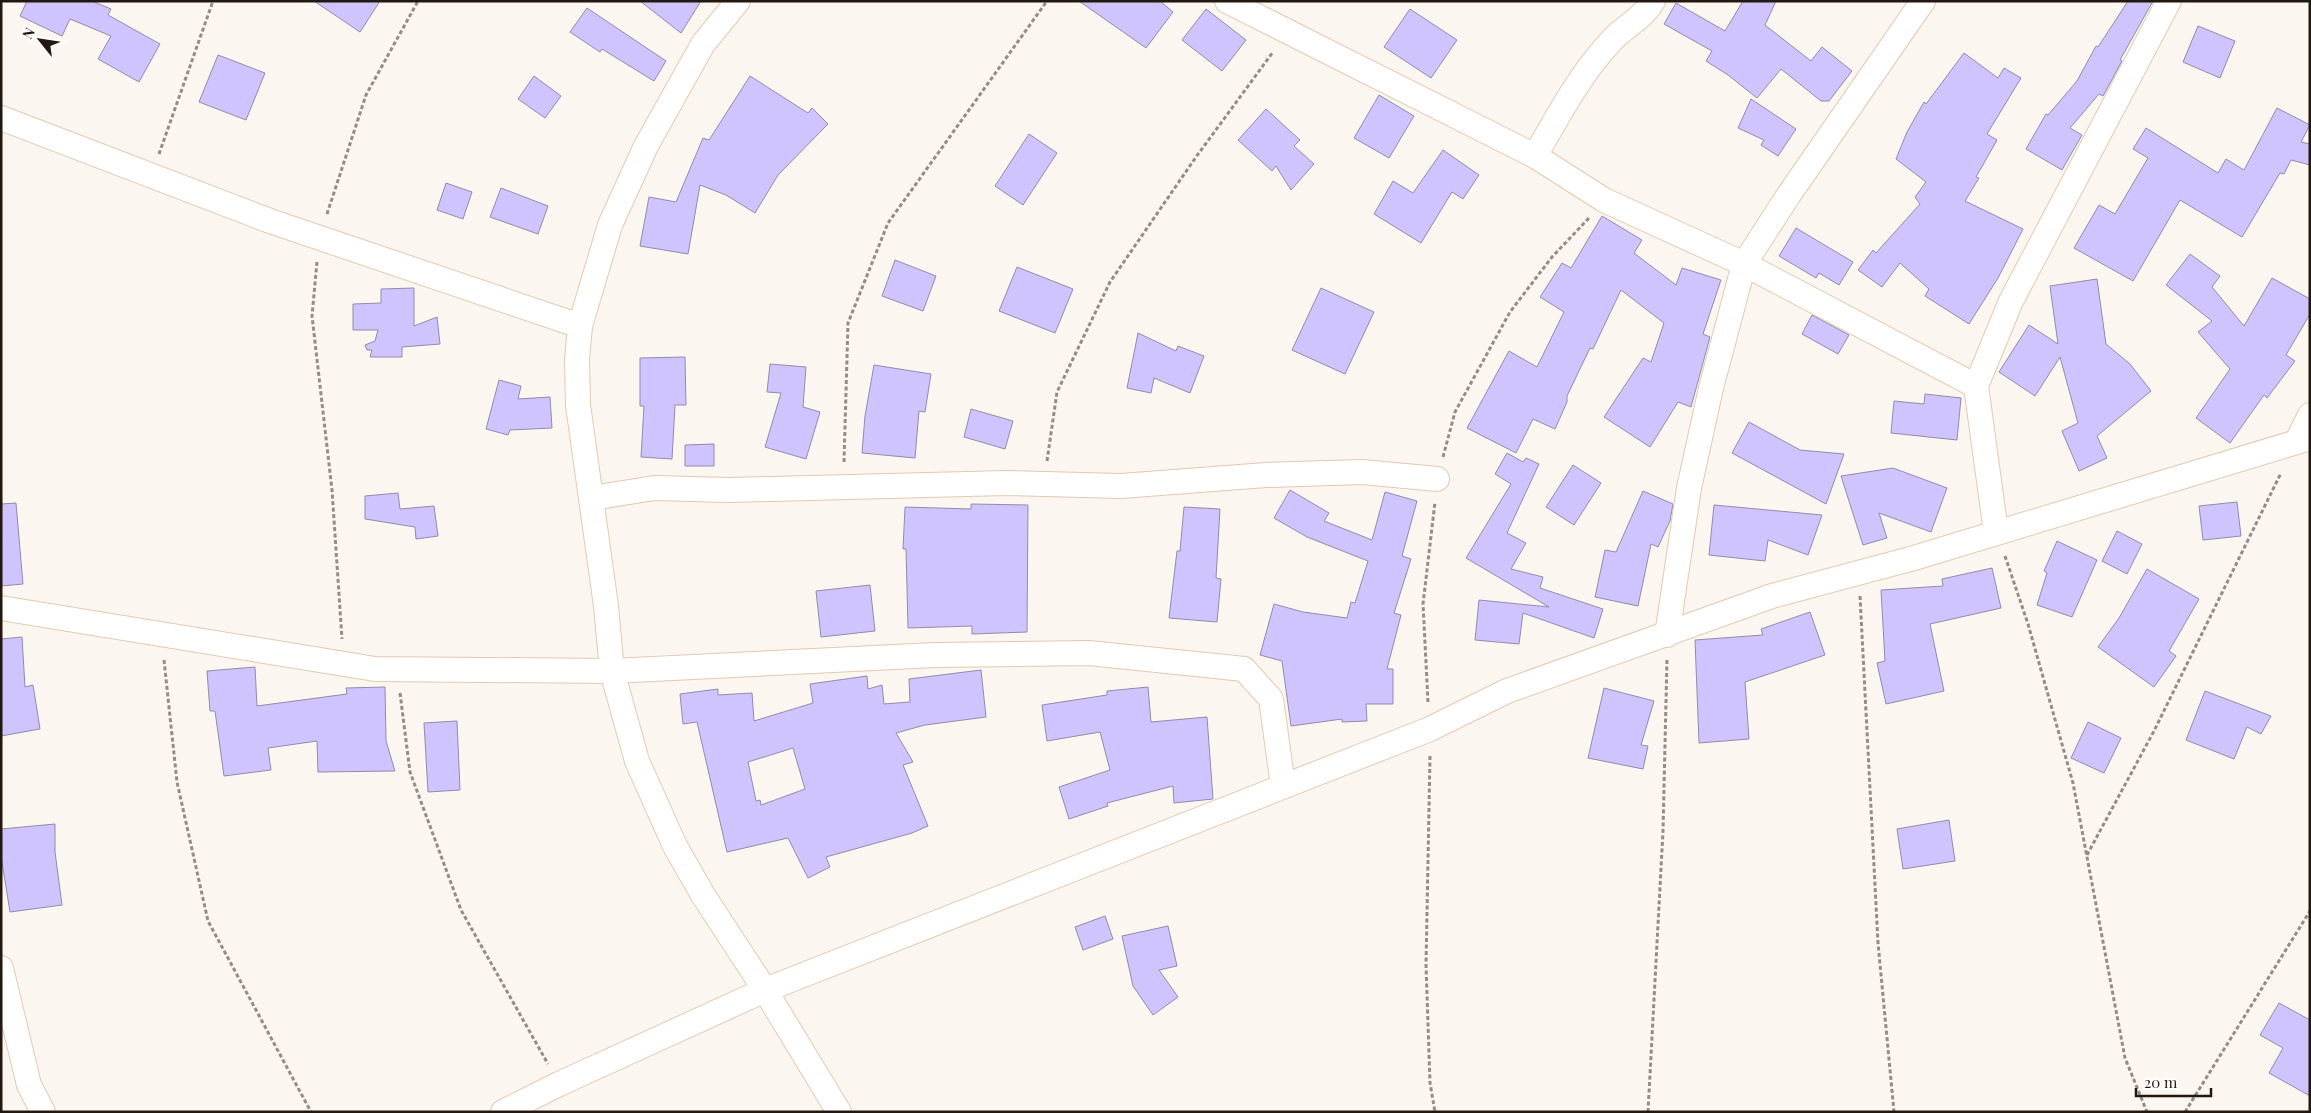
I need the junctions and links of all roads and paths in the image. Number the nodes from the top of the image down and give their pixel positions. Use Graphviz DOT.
graph roads {
  1 [pos="213,1"];
  2 [pos="418,1"];
  3 [pos="738,1"];
  4 [pos="1047,1"];
  5 [pos="1227,1"];
  6 [pos="1653,1"];
  7 [pos="1923,1"];
  8 [pos="2169,1"];
  9 [pos="1288,32"];
  10 [pos="1,118"];
  11 [pos="1535,156"];
  12 [pos="152,176"];
  13 [pos="1604,200"];
  14 [pos="319,238"];
  15 [pos="1744,264"];
  16 [pos="580,326"];
  17 [pos="1976,386"];
  18 [pos="2310,415"];
  19 [pos="2303,440"];
  20 [pos="1437,479"];
  21 [pos="1043,484"];
  22 [pos="843,488"];
  23 [pos="592,498"];
  24 [pos="1996,532"];
  25 [pos="1859,574"];
  26 [pos="1,608"];
  27 [pos="161,634"];
  28 [pos="1667,635"];
  29 [pos="343,664"];
  30 [pos="397,669"];
  31 [pos="612,671"];
  32 [pos="1430,728"];
  33 [pos="1283,786"];
  34 [pos="2087,855"];
  35 [pos="2310,911"];
  36 [pos="1,968"];
  37 [pos="765,990"];
  38 [pos="559,1084"];
  39 [pos="43,1112"];
  40 [pos="311,1112"];
  41 [pos="503,1112"];
  42 [pos="839,1112"];
  43 [pos="1435,1112"];
  44 [pos="1648,1112"];
  45 [pos="1894,1112"];
  46 [pos="2147,1112"];
  47 [pos="2185,1112"];
  1 -- 12 [label="path"];
  2 -- 14 [label="path"];
  3 -- 16 [label="street"];
  4 -- 22 [label="path"];
  5 -- 9 [label="street"];
  6 -- 11 [label="street"];
  7 -- 15 [label="street"];
  8 -- 17 [label="street"];
  9 -- 11 [label="street"];
  9 -- 21 [label="path"];
  10 -- 12 [label="street"];
  11 -- 13 [label="street"];
  12 -- 14 [label="street"];
  13 -- 15 [label="street"];
  13 -- 20 [label="path"];
  14 -- 16 [label="street"];
  14 -- 29 [label="path"];
  15 -- 17 [label="street"];
  15 -- 28 [label="street"];
  16 -- 23 [label="street"];
  17 -- 24 [label="street"];
  18 -- 19 [label="street"];
  19 -- 24 [label="street"];
  19 -- 34 [label="path"];
  20 -- 21 [label="street"];
  20 -- 32 [label="path"];
  21 -- 22 [label="street"];
  22 -- 23 [label="street"];
  23 -- 31 [label="street"];
  24 -- 25 [label="street"];
  24 -- 34 [label="path"];
  25 -- 28 [label="street"];
  25 -- 45 [label="path"];
  26 -- 27 [label="street"];
  27 -- 29 [label="street"];
  27 -- 40 [label="path"];
  28 -- 32 [label="street"];
  28 -- 44 [label="path"];
  29 -- 30 [label="street"];
  30 -- 31 [label="street"];
  30 -- 38 [label="path"];
  31 -- 33 [label="street"];
  31 -- 37 [label="street"];
  32 -- 33 [label="street"];
  32 -- 43 [label="path"];
  33 -- 37 [label="street"];
  34 -- 46 [label="path"];
  35 -- 47 [label="path"];
  36 -- 39 [label="street"];
  37 -- 38 [label="street"];
  37 -- 42 [label="street"];
  38 -- 41 [label="street"];
}
